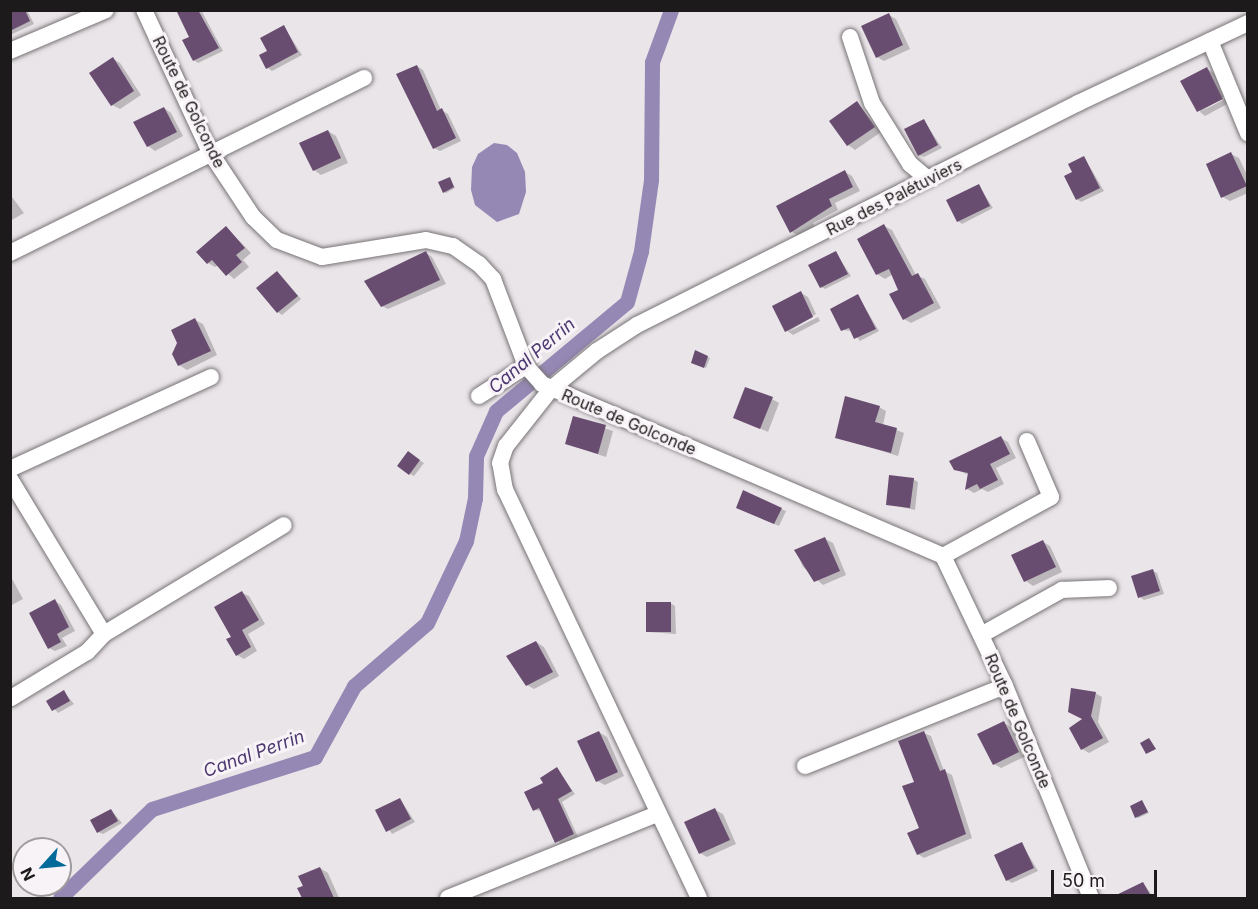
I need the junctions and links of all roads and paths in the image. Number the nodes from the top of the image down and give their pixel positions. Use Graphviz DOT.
graph roads {
  1 [pos="105,10"];
  2 [pos="144,10"];
  3 [pos="1248,23"];
  4 [pos="850,37"];
  5 [pos="1210,40"];
  6 [pos="10,51"];
  7 [pos="364,78"];
  8 [pos="1244,115"];
  9 [pos="1248,133"];
  10 [pos="210,152"];
  11 [pos="928,179"];
  12 [pos="10,253"];
  13 [pos="526,366"];
  14 [pos="211,376"];
  15 [pos="551,389"];
  16 [pos="479,396"];
  17 [pos="1027,441"];
  18 [pos="10,469"];
  19 [pos="10,479"];
  20 [pos="284,525"];
  21 [pos="943,556"];
  22 [pos="1109,588"];
  23 [pos="104,634"];
  24 [pos="981,635"];
  25 [pos="1005,686"];
  26 [pos="12,698"];
  27 [pos="806,766"];
  28 [pos="657,814"];
  29 [pos="448,898"];
  30 [pos="699,898"];
  31 [pos="1090,898"];
  1 -- 6 [label="street"];
  2 -- 10 [label="street, Route de Golconde"];
  3 -- 5 [label="street, Rue des Palétuviers"];
  4 -- 11 [label="street"];
  5 -- 8 [label="street"];
  5 -- 11 [label="street, Rue des Palétuviers"];
  7 -- 10 [label="street"];
  8 -- 9 [label="street"];
  10 -- 12 [label="street"];
  10 -- 13 [label="street, Route de Golconde"];
  11 -- 15 [label="street, Rue des Palétuviers"];
  13 -- 15 [label="street, Route de Golconde"];
  13 -- 16 [label="street"];
  14 -- 18 [label="street"];
  15 -- 21 [label="street, Route de Golconde"];
  15 -- 28 [label="street, Rue des Palétuviers"];
  17 -- 21 [label="street"];
  19 -- 23 [label="street"];
  20 -- 23 [label="street"];
  21 -- 24 [label="street, Route de Golconde"];
  22 -- 24 [label="street"];
  23 -- 26 [label="street"];
  24 -- 25 [label="street, Route de Golconde"];
  25 -- 27 [label="street"];
  25 -- 31 [label="street, Route de Golconde"];
  28 -- 29 [label="street"];
  28 -- 30 [label="street, Rue des Palétuviers"];
}
